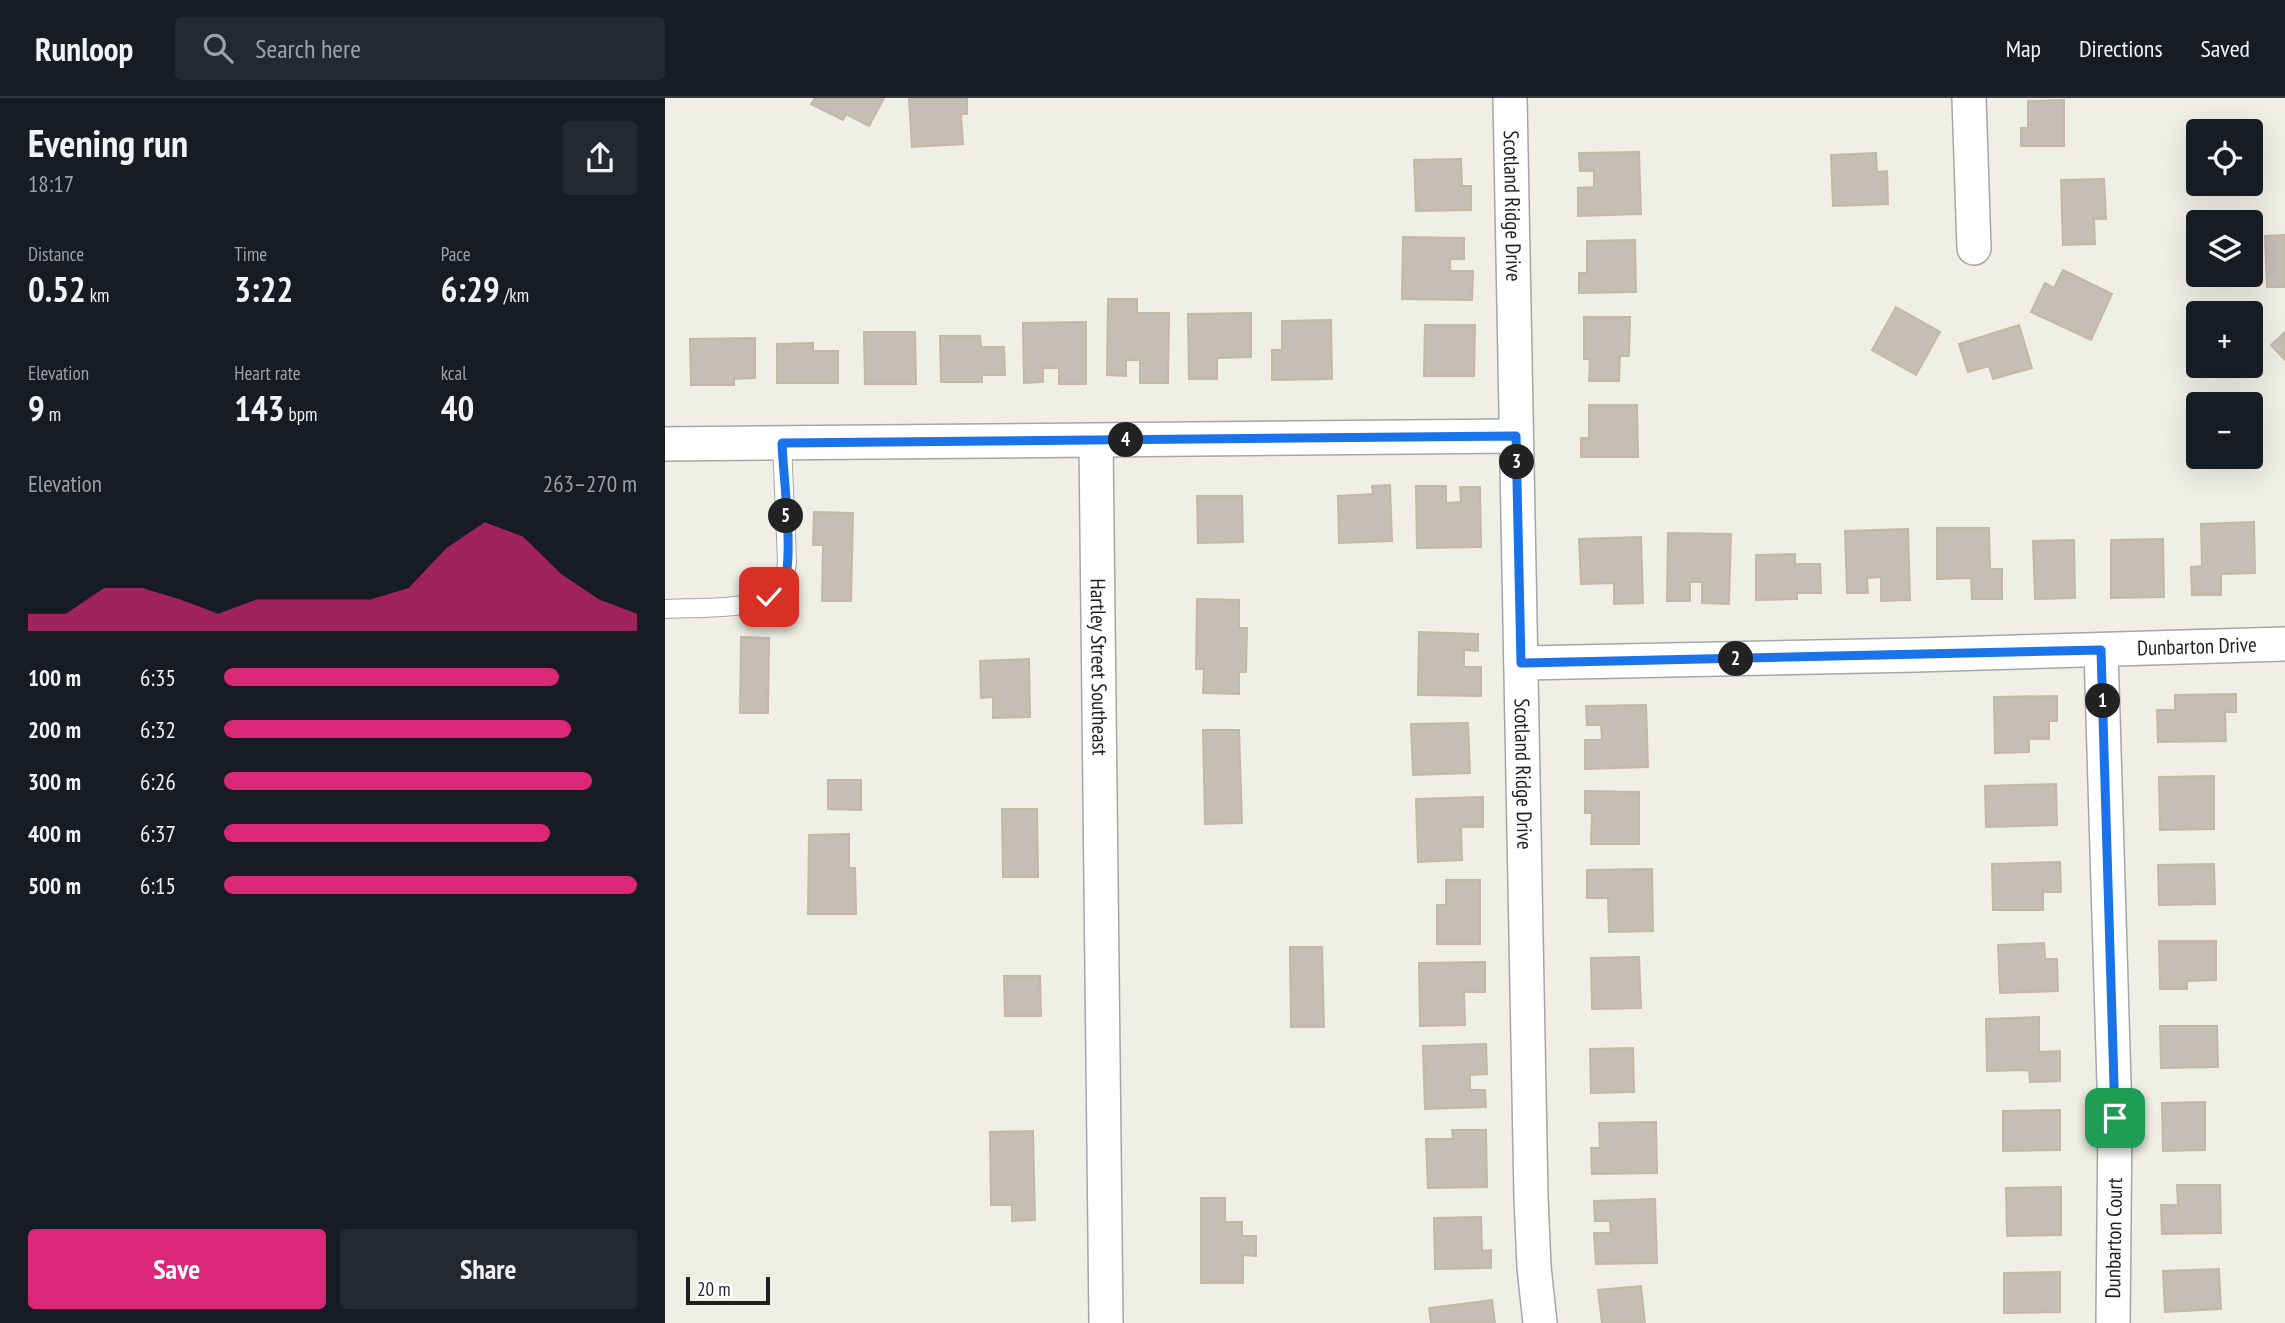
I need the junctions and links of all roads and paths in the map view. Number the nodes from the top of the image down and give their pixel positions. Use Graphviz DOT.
graph roads {
  1 [pos="1510,98"];
  2 [pos="1969,98"];
  3 [pos="1974,248"];
  4 [pos="1516,436"];
  5 [pos="1096,441"];
  6 [pos="782,443"];
  7 [pos="665,444"];
  8 [pos="665,609"];
  9 [pos="2285,644"];
  10 [pos="2101,650"];
  11 [pos="1521,663"];
  12 [pos="1106,1323"];
  13 [pos="1540,1323"];
  14 [pos="2113,1323"];
  1 -- 4 [label="street, Scotland Ridge Drive"];
  2 -- 3 [label="street"];
  4 -- 5 [label="street"];
  4 -- 11 [label="street, Scotland Ridge Drive"];
  5 -- 6 [label="street"];
  5 -- 12 [label="street, Hartley Street Southeast"];
  6 -- 7 [label="street"];
  6 -- 8 [label="lane"];
  9 -- 10 [label="street, Dunbarton Drive"];
  10 -- 11 [label="street, Dunbarton Drive"];
  10 -- 14 [label="street, Dunbarton Court"];
  11 -- 13 [label="street, Scotland Ridge Drive"];
}
